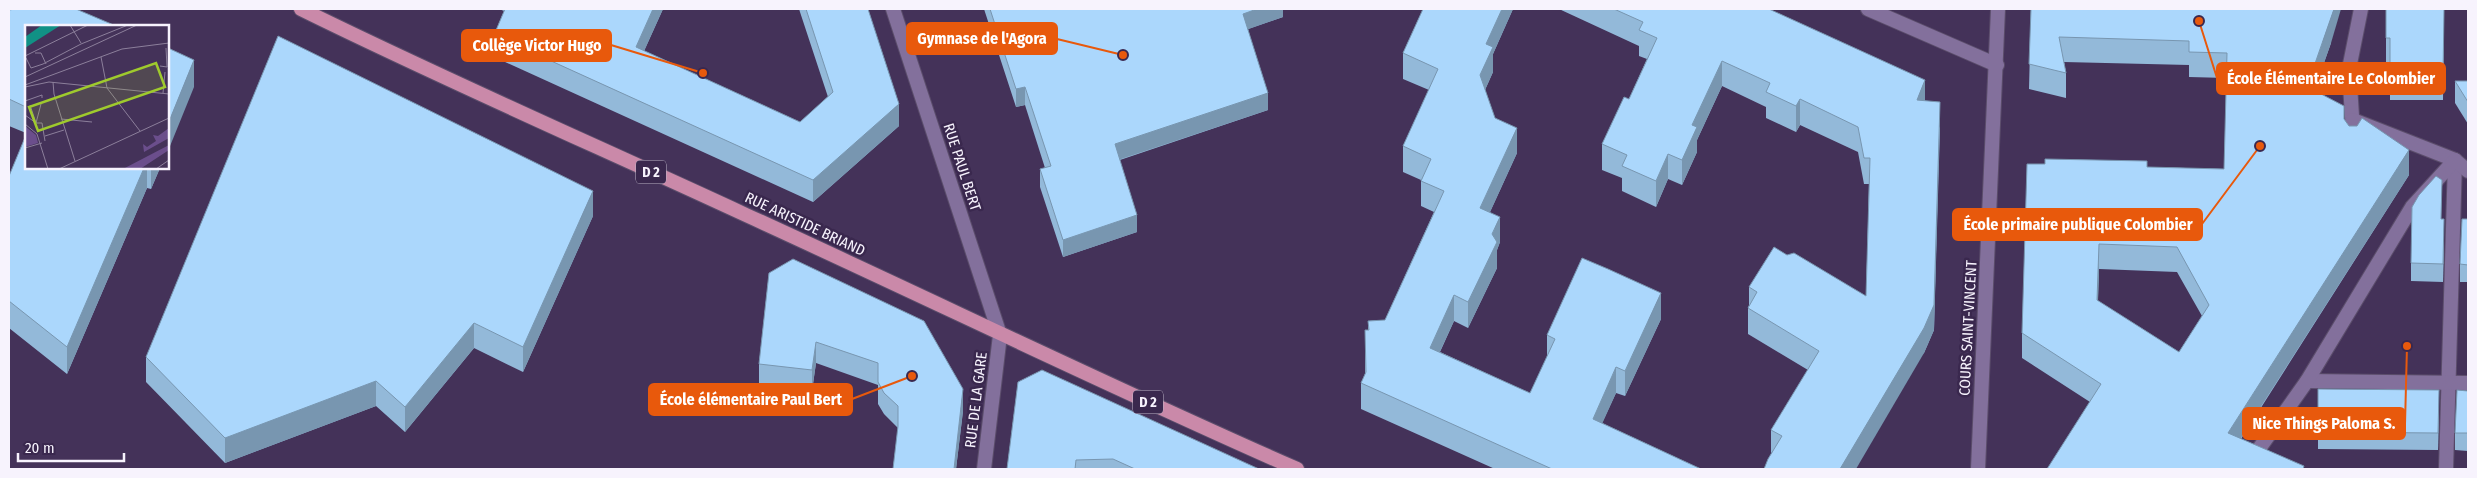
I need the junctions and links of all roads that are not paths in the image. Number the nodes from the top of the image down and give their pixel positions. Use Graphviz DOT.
graph roads {
  1 [pos="301,9"];
  2 [pos="893,9"];
  3 [pos="1868,9"];
  4 [pos="1998,9"];
  5 [pos="2361,9"];
  6 [pos="1996,65"];
  7 [pos="2353,120"];
  8 [pos="2353,143"];
  9 [pos="2455,160"];
  10 [pos="2468,171"];
  11 [pos="1000,336"];
  12 [pos="2307,381"];
  13 [pos="2468,383"];
  14 [pos="2449,384"];
  15 [pos="2251,460"];
  16 [pos="984,469"];
  17 [pos="1297,469"];
  18 [pos="1978,469"];
  19 [pos="2446,469"];
  1 -- 11 [label="main road, RUE ARISTIDE BRIAND / D 2"];
  2 -- 11 [label="street, RUE PAUL BERT"];
  3 -- 6 [label="street"];
  4 -- 6 [label="street, COURS SAINT-VINCENT"];
  5 -- 7 [label="street"];
  6 -- 18 [label="street, COURS SAINT-VINCENT"];
  7 -- 8 [label="street"];
  7 -- 9 [label="street"];
  9 -- 10 [label="street"];
  9 -- 12 [label="street"];
  9 -- 14 [label="street"];
  11 -- 16 [label="street, RUE DE LA GARE"];
  11 -- 17 [label="main road, RUE ARISTIDE BRIAND / D 2"];
  12 -- 14 [label="street"];
  12 -- 15 [label="street"];
  13 -- 14 [label="street"];
  14 -- 19 [label="street"];
}
